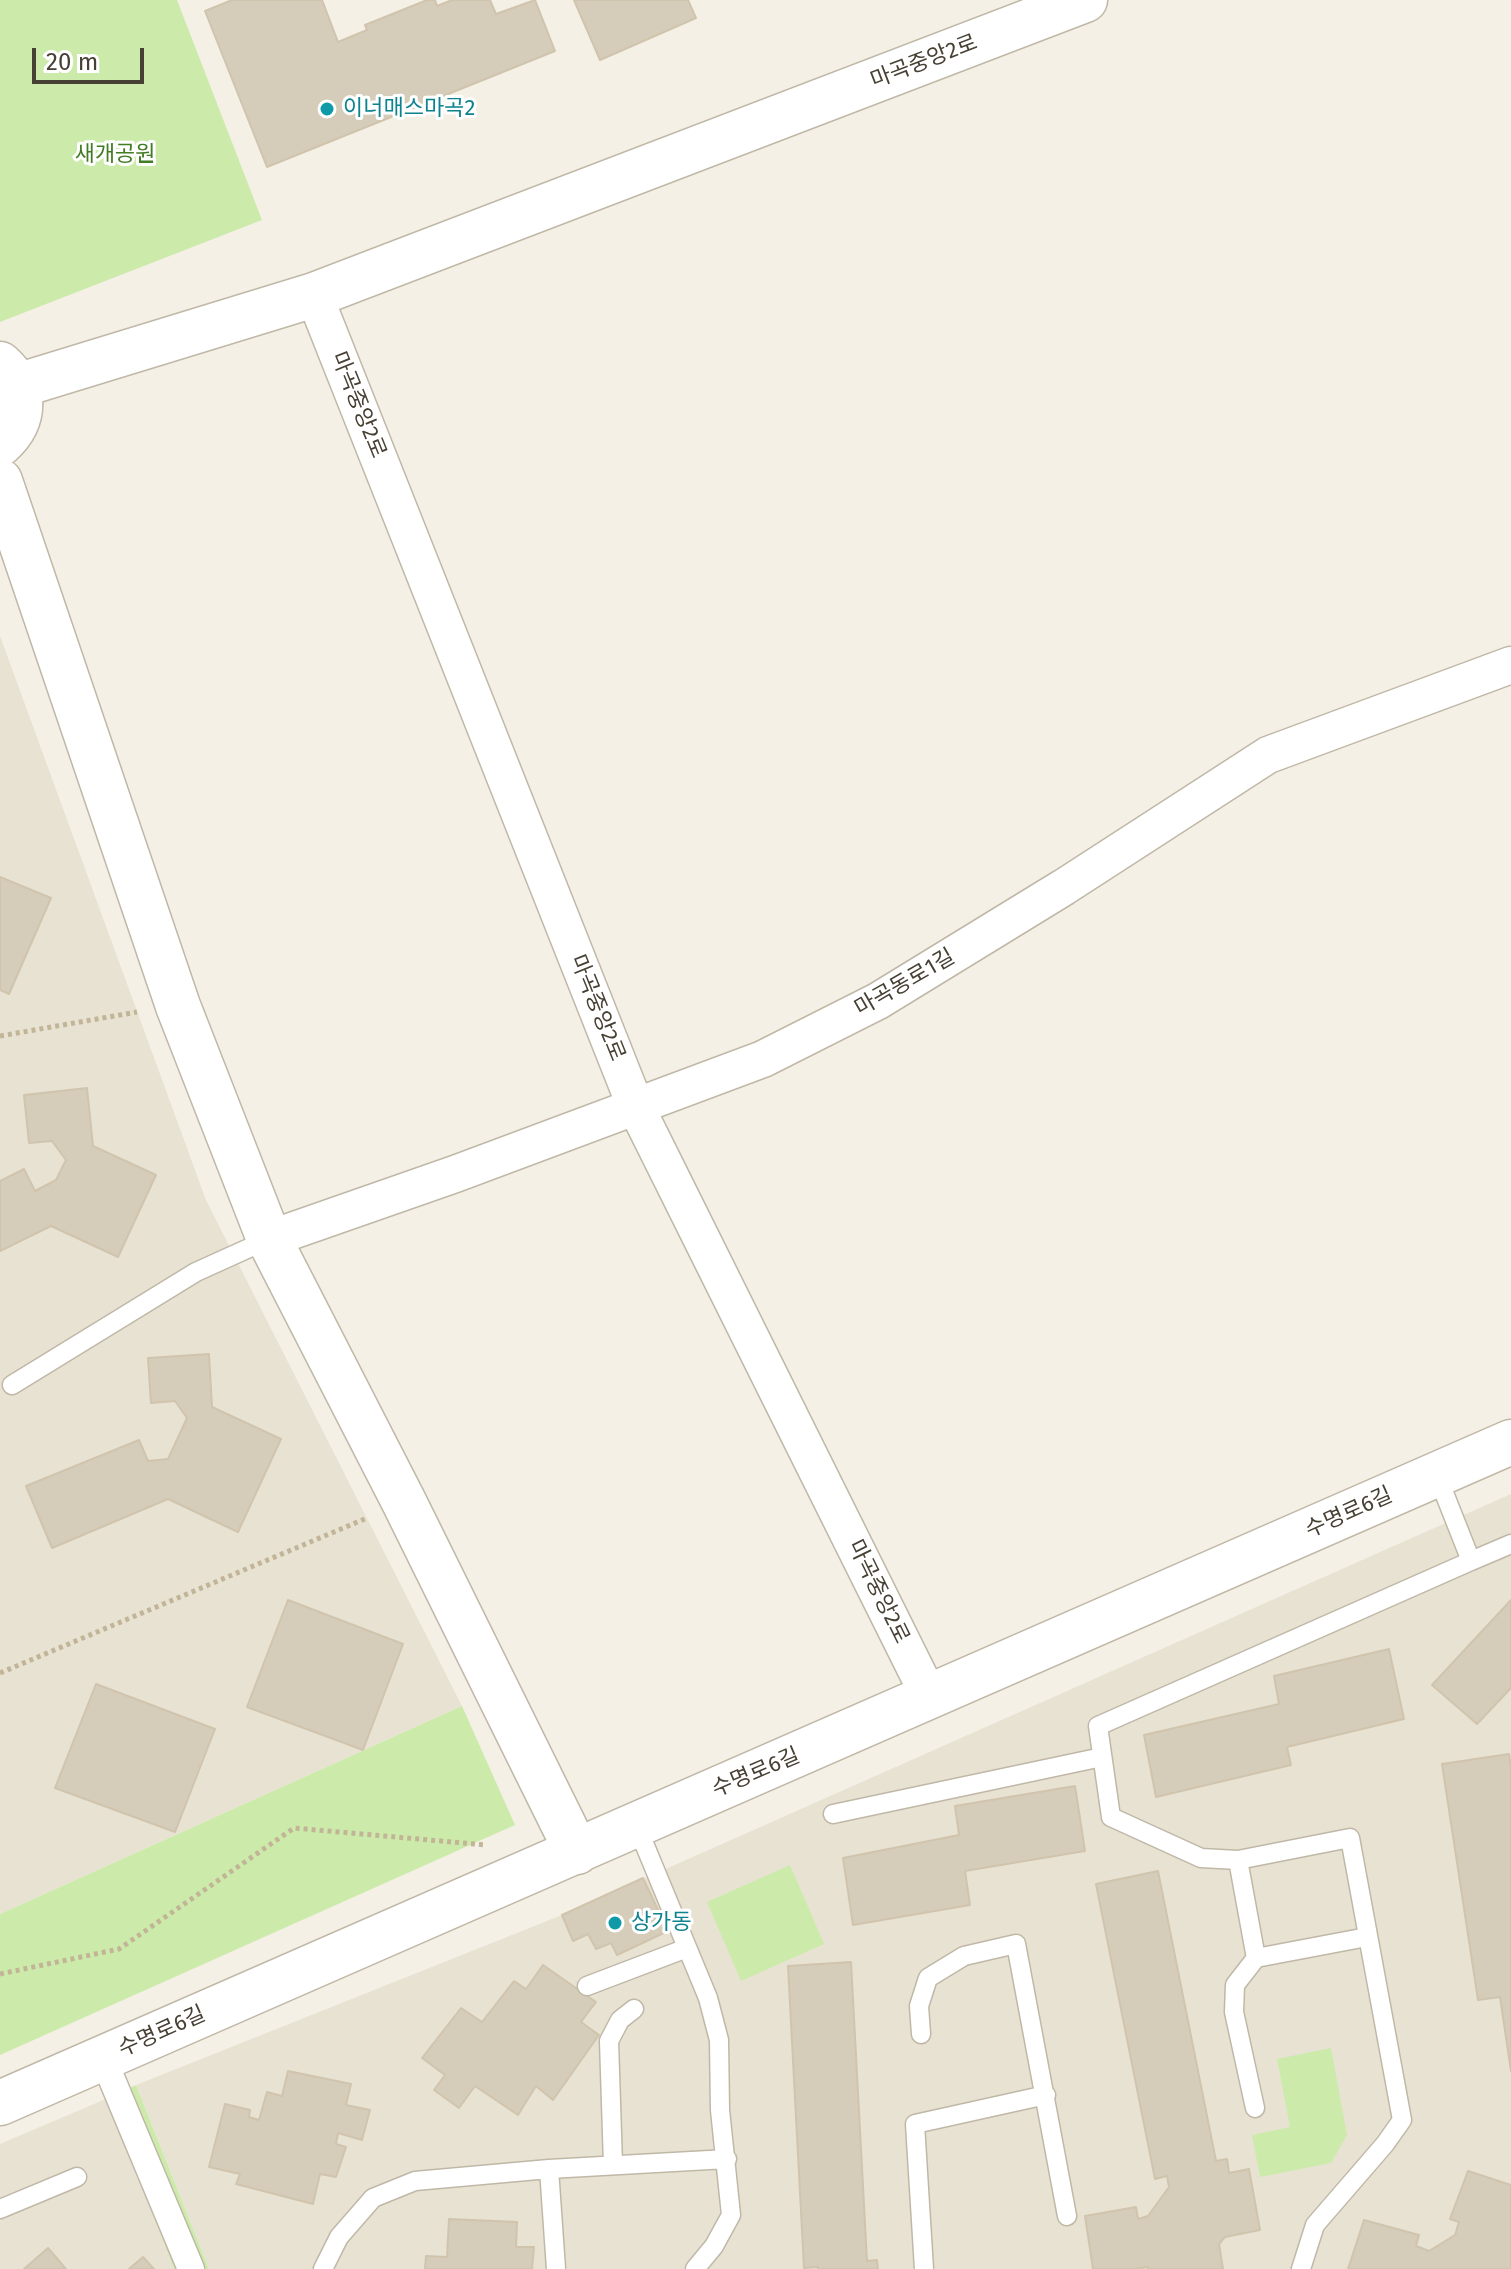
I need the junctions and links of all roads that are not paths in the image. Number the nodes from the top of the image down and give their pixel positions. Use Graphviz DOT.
graph roads {
  1 [pos="1085,0"];
  2 [pos="314,295"];
  3 [pos="8,375"];
  4 [pos="0,444"];
  5 [pos="0,481"];
  6 [pos="1511,665"];
  7 [pos="635,1105"];
  8 [pos="269,1239"];
  9 [pos="12,1385"];
  10 [pos="1511,1442"];
  11 [pos="1437,1475"];
  12 [pos="1511,1544"];
  13 [pos="1471,1561"];
  14 [pos="930,1698"];
  15 [pos="1102,1757"];
  16 [pos="833,1814"];
  17 [pos="636,1824"];
  18 [pos="577,1852"];
  19 [pos="1238,1860"];
  20 [pos="1367,1937"];
  21 [pos="687,1948"];
  22 [pos="1256,1958"];
  23 [pos="587,1986"];
  24 [pos="634,2009"];
  25 [pos="921,2034"];
  26 [pos="103,2058"];
  27 [pos="1046,2095"];
  28 [pos="0,2103"];
  29 [pos="1255,2108"];
  30 [pos="727,2159"];
  31 [pos="613,2165"];
  32 [pos="549,2169"];
  33 [pos="77,2177"];
  34 [pos="0,2209"];
  35 [pos="1067,2216"];
  36 [pos="191,2269"];
  37 [pos="323,2269"];
  38 [pos="556,2269"];
  39 [pos="695,2269"];
  40 [pos="924,2269"];
  41 [pos="1301,2269"];
  1 -- 2 [label="street, 마곡중앙2로"];
  2 -- 3 [label="street, 마곡중앙2로"];
  2 -- 7 [label="street, 마곡중앙2로"];
  3 -- 4 [label="street"];
  5 -- 8 [label="street"];
  6 -- 7 [label="street, 마곡동로1길"];
  7 -- 8 [label="street, 마곡동로1길"];
  7 -- 14 [label="street, 마곡중앙2로"];
  8 -- 9 [label="lane"];
  8 -- 18 [label="street"];
  10 -- 11 [label="street, 수명로6길"];
  11 -- 13 [label="lane"];
  11 -- 14 [label="street, 수명로6길"];
  12 -- 13 [label="lane"];
  13 -- 15 [label="lane"];
  14 -- 17 [label="street, 수명로6길"];
  15 -- 16 [label="lane"];
  15 -- 19 [label="lane"];
  17 -- 18 [label="street, 수명로6길"];
  17 -- 21 [label="lane"];
  18 -- 26 [label="street, 수명로6길"];
  19 -- 20 [label="lane"];
  19 -- 22 [label="lane"];
  20 -- 22 [label="lane"];
  20 -- 41 [label="lane"];
  21 -- 23 [label="lane"];
  21 -- 30 [label="lane"];
  22 -- 29 [label="lane"];
  24 -- 31 [label="lane"];
  25 -- 27 [label="lane"];
  26 -- 28 [label="street, 수명로6길"];
  26 -- 36 [label="street"];
  27 -- 35 [label="lane"];
  27 -- 40 [label="lane"];
  30 -- 31 [label="lane"];
  30 -- 39 [label="lane"];
  31 -- 32 [label="lane"];
  32 -- 37 [label="lane"];
  32 -- 38 [label="lane"];
  33 -- 34 [label="lane"];
}
